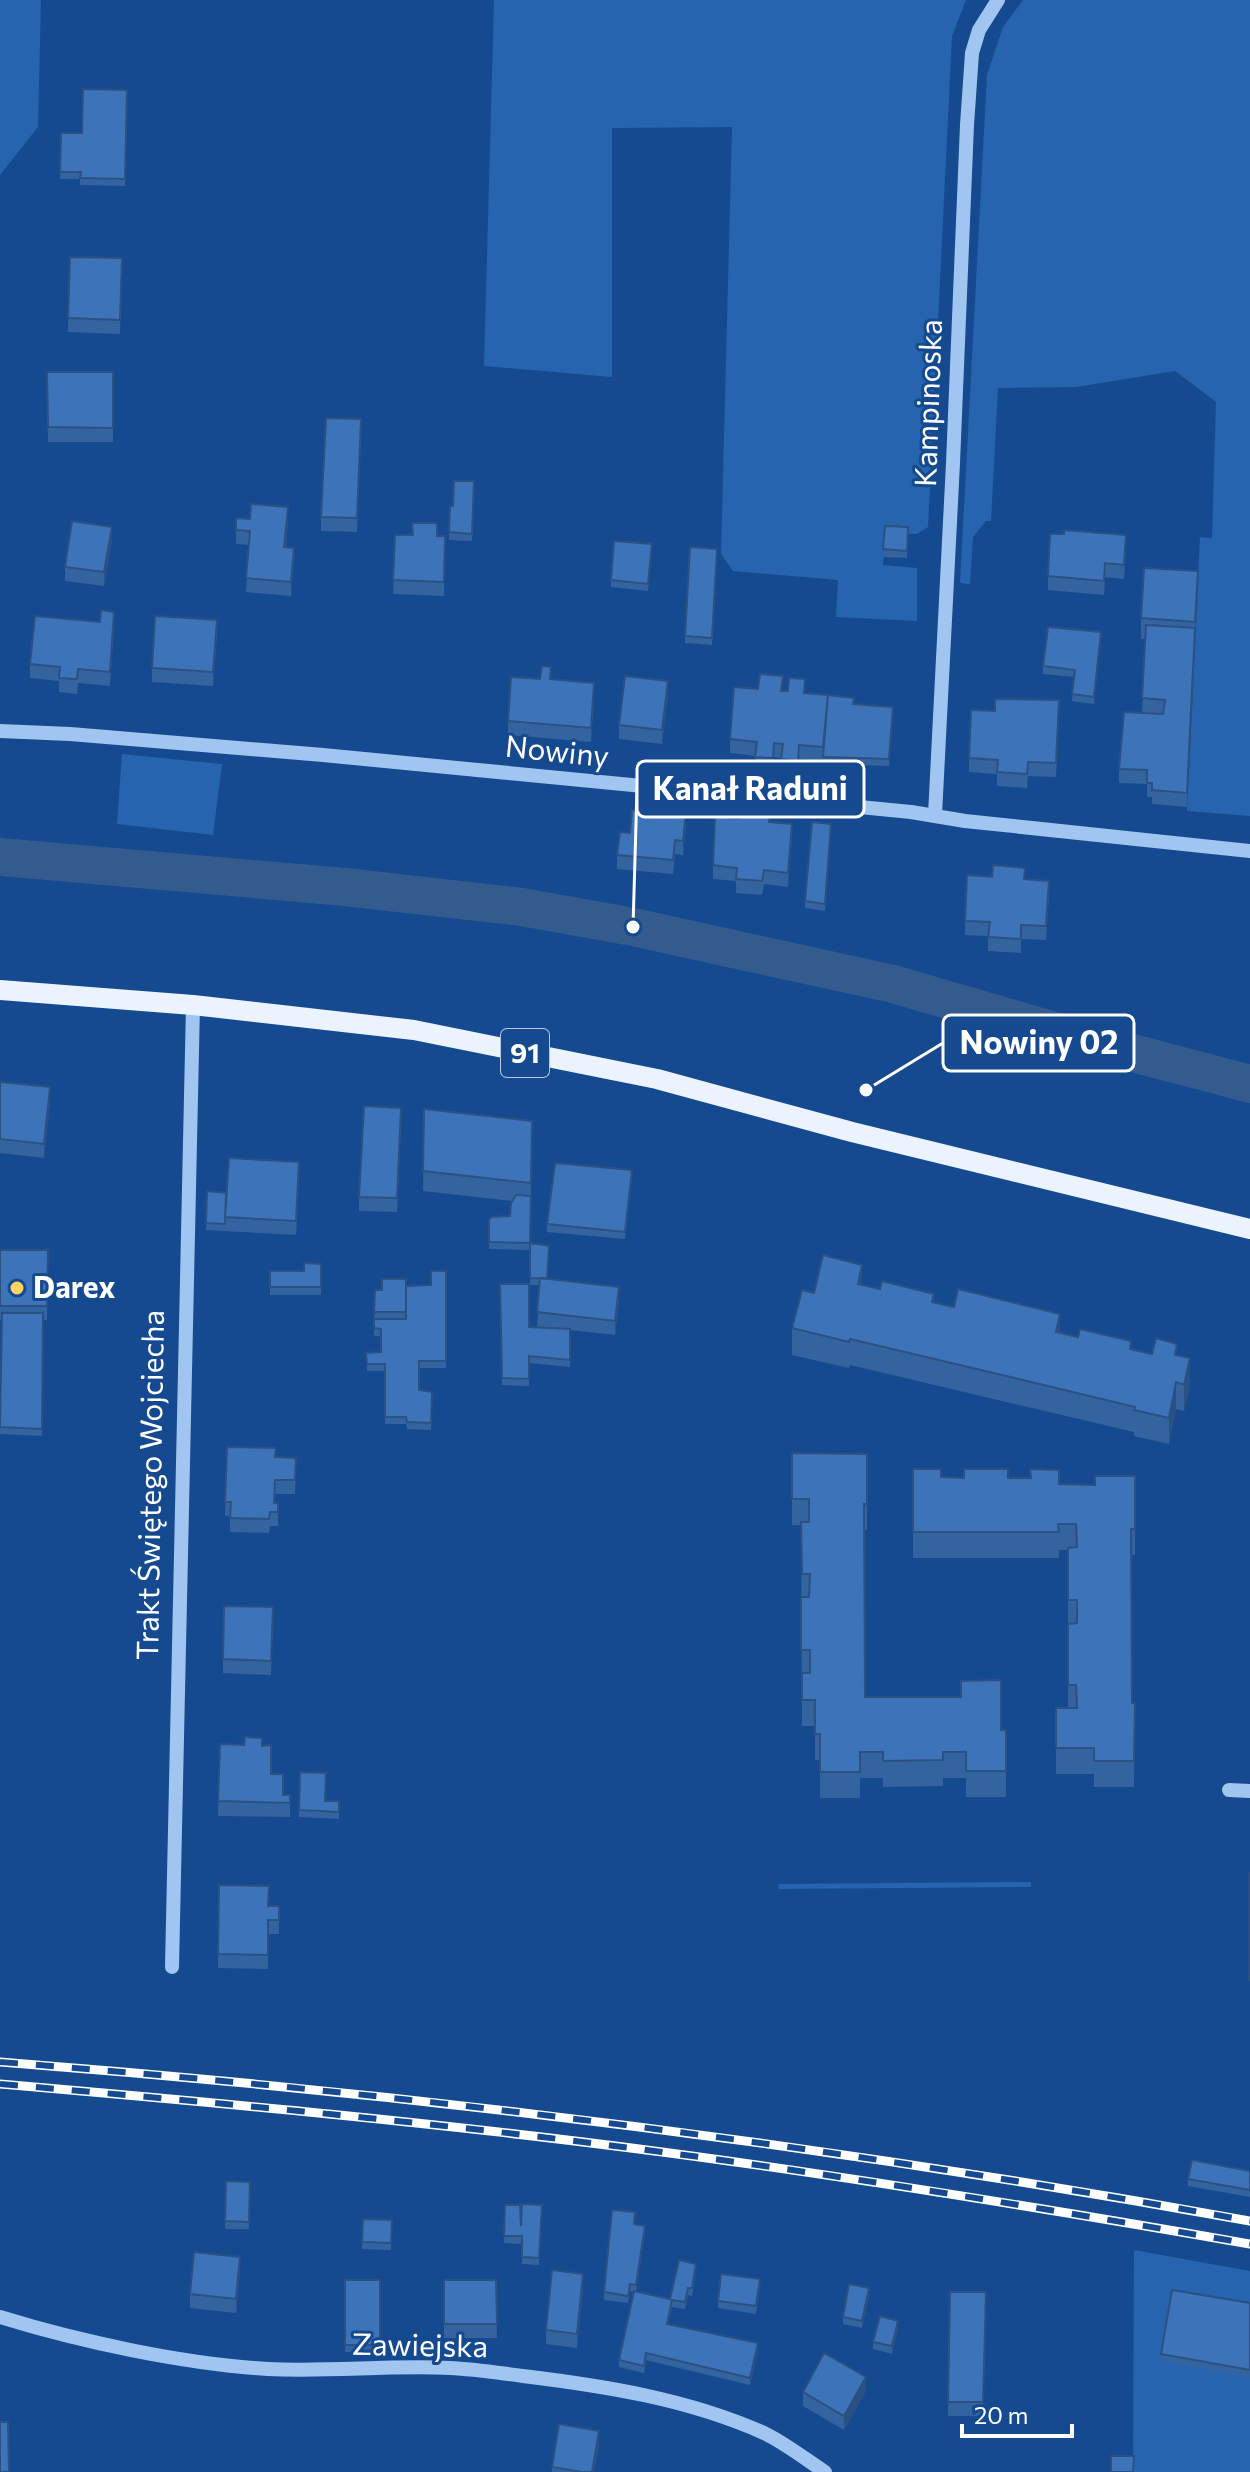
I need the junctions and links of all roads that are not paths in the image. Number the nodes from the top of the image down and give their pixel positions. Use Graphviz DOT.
graph roads {
  1 [pos="998,0"];
  2 [pos="0,731"];
  3 [pos="935,815"];
  4 [pos="1250,851"];
  5 [pos="0,990"];
  6 [pos="193,1005"];
  7 [pos="1250,1229"];
  8 [pos="1229,1790"];
  9 [pos="1250,1791"];
  10 [pos="172,1967"];
  11 [pos="0,2317"];
  12 [pos="804,2466"];
  13 [pos="825,2472"];
  1 -- 3 [label="street, Kampinoska"];
  2 -- 3 [label="street, Nowiny"];
  3 -- 4 [label="street, Nowiny"];
  5 -- 6 [label="main road, 91"];
  6 -- 7 [label="main road, 91"];
  6 -- 10 [label="street, Trakt Świętego Wojciecha"];
  8 -- 9 [label="street"];
  11 -- 12 [label="street, Zawiejska"];
  12 -- 13 [label="street, Zawiejska"];
}
